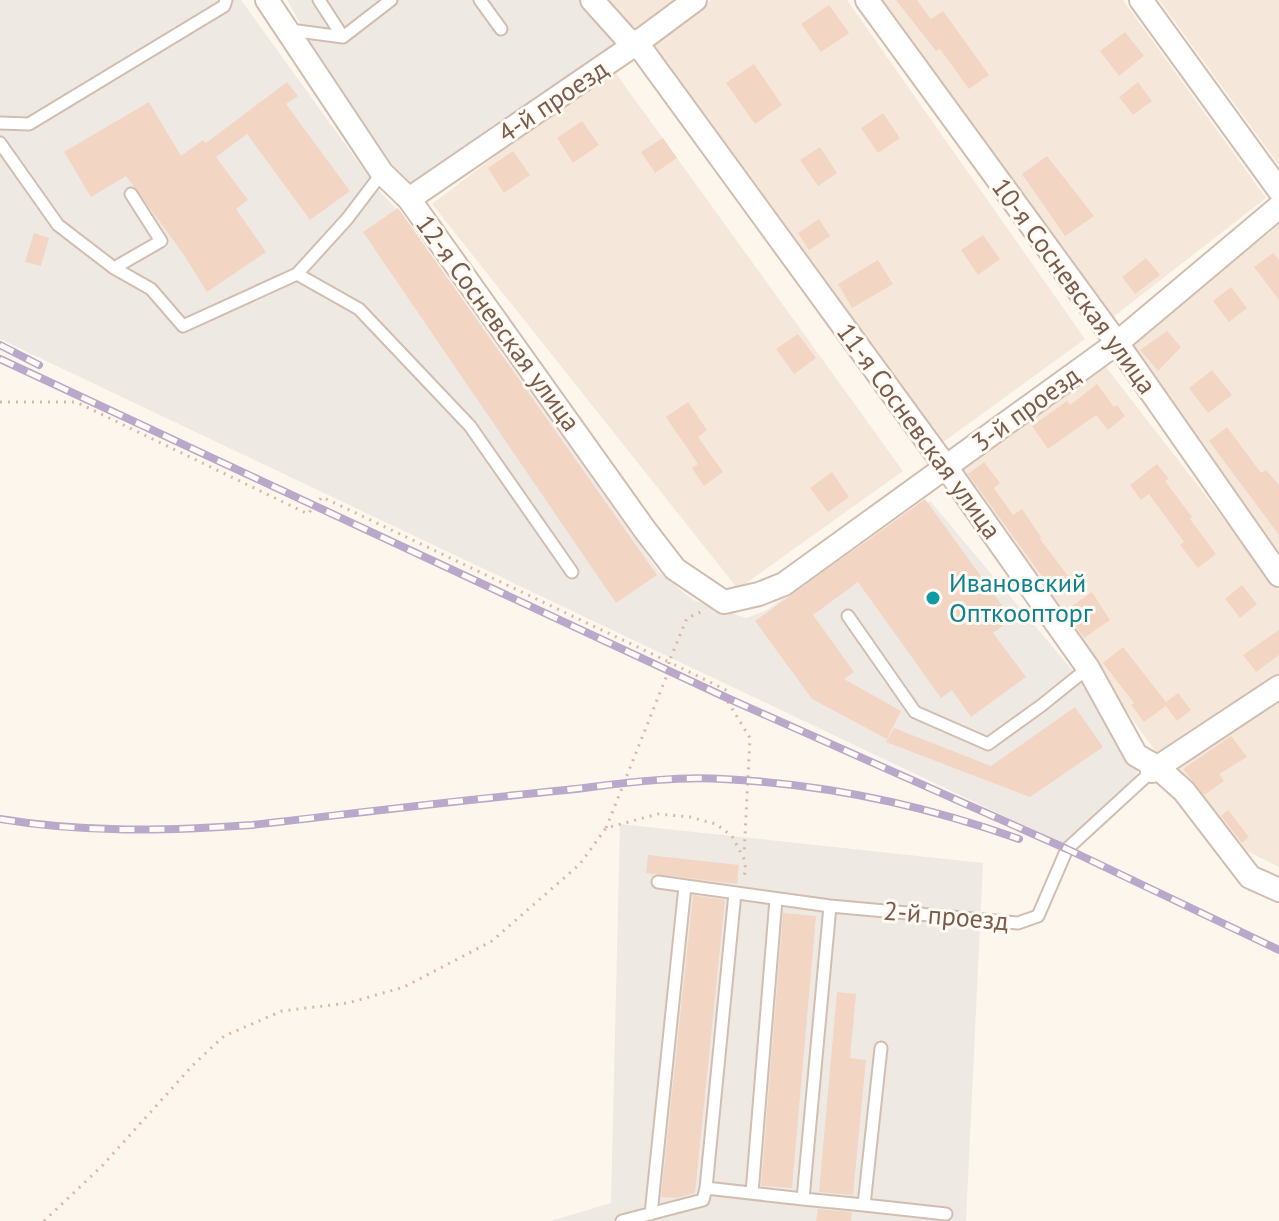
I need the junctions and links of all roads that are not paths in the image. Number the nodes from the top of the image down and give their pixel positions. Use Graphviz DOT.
graph roads {
  1 [pos="226,0"];
  2 [pos="267,0"];
  3 [pos="319,0"];
  4 [pos="391,0"];
  5 [pos="480,0"];
  6 [pos="592,0"];
  7 [pos="695,0"];
  8 [pos="867,0"];
  9 [pos="1141,0"];
  10 [pos="501,29"];
  11 [pos="289,30"];
  12 [pos="343,37"];
  13 [pos="637,43"];
  14 [pos="0,123"];
  15 [pos="2,149"];
  16 [pos="382,173"];
  17 [pos="1279,190"];
  18 [pos="131,194"];
  19 [pos="409,199"];
  20 [pos="1279,207"];
  21 [pos="114,268"];
  22 [pos="297,274"];
  23 [pos="1117,343"];
  24 [pos="946,467"];
  25 [pos="572,572"];
  26 [pos="1279,575"];
  27 [pos="759,594"];
  28 [pos="848,616"];
  29 [pos="1088,668"];
  30 [pos="1279,687"];
  31 [pos="1154,769"];
  32 [pos="658,882"];
  33 [pos="685,886"];
  34 [pos="1279,890"];
  35 [pos="735,893"];
  36 [pos="776,899"];
  37 [pos="830,906"];
  38 [pos="881,1048"];
  39 [pos="706,1188"];
  40 [pos="752,1193"];
  41 [pos="803,1199"];
  42 [pos="864,1205"];
  43 [pos="651,1214"];
  44 [pos="946,1214"];
  45 [pos="622,1221"];
  1 -- 14 [label="lane"];
  2 -- 11 [label="street, 12-я Сосневская улица"];
  3 -- 12 [label="lane"];
  4 -- 12 [label="lane"];
  5 -- 10 [label="lane"];
  6 -- 13 [label="street, 11-я Сосневская улица"];
  7 -- 13 [label="street, 4-й проезд"];
  8 -- 23 [label="street, 10-я Сосневская улица"];
  9 -- 17 [label="street"];
  11 -- 12 [label="lane"];
  11 -- 16 [label="street, 12-я Сосневская улица"];
  13 -- 19 [label="street, 4-й проезд"];
  13 -- 24 [label="street, 11-я Сосневская улица"];
  15 -- 21 [label="lane"];
  16 -- 19 [label="street, 12-я Сосневская улица"];
  16 -- 22 [label="lane"];
  18 -- 21 [label="lane"];
  19 -- 27 [label="street, 12-я Сосневская улица"];
  20 -- 23 [label="street, 3-й проезд"];
  21 -- 22 [label="lane"];
  22 -- 25 [label="lane"];
  23 -- 24 [label="street, 3-й проезд"];
  23 -- 26 [label="street, 10-я Сосневская улица"];
  24 -- 27 [label="street, 3-й проезд"];
  24 -- 29 [label="street, 11-я Сосневская улица"];
  28 -- 29 [label="lane"];
  29 -- 31 [label="street, 11-я Сосневская улица"];
  30 -- 31 [label="street, 2-й проезд"];
  31 -- 34 [label="street, 11-я Сосневская улица"];
  31 -- 37 [label="lane, 2-й проезд"];
  32 -- 33 [label="lane, 2-й проезд"];
  33 -- 35 [label="lane, 2-й проезд"];
  33 -- 43 [label="lane"];
  35 -- 36 [label="lane, 2-й проезд"];
  35 -- 39 [label="lane"];
  36 -- 37 [label="lane, 2-й проезд"];
  36 -- 40 [label="lane"];
  37 -- 41 [label="lane"];
  38 -- 42 [label="lane"];
  39 -- 40 [label="lane"];
  39 -- 43 [label="lane"];
  40 -- 41 [label="lane"];
  41 -- 42 [label="lane"];
  42 -- 44 [label="lane"];
  43 -- 45 [label="lane"];
}
